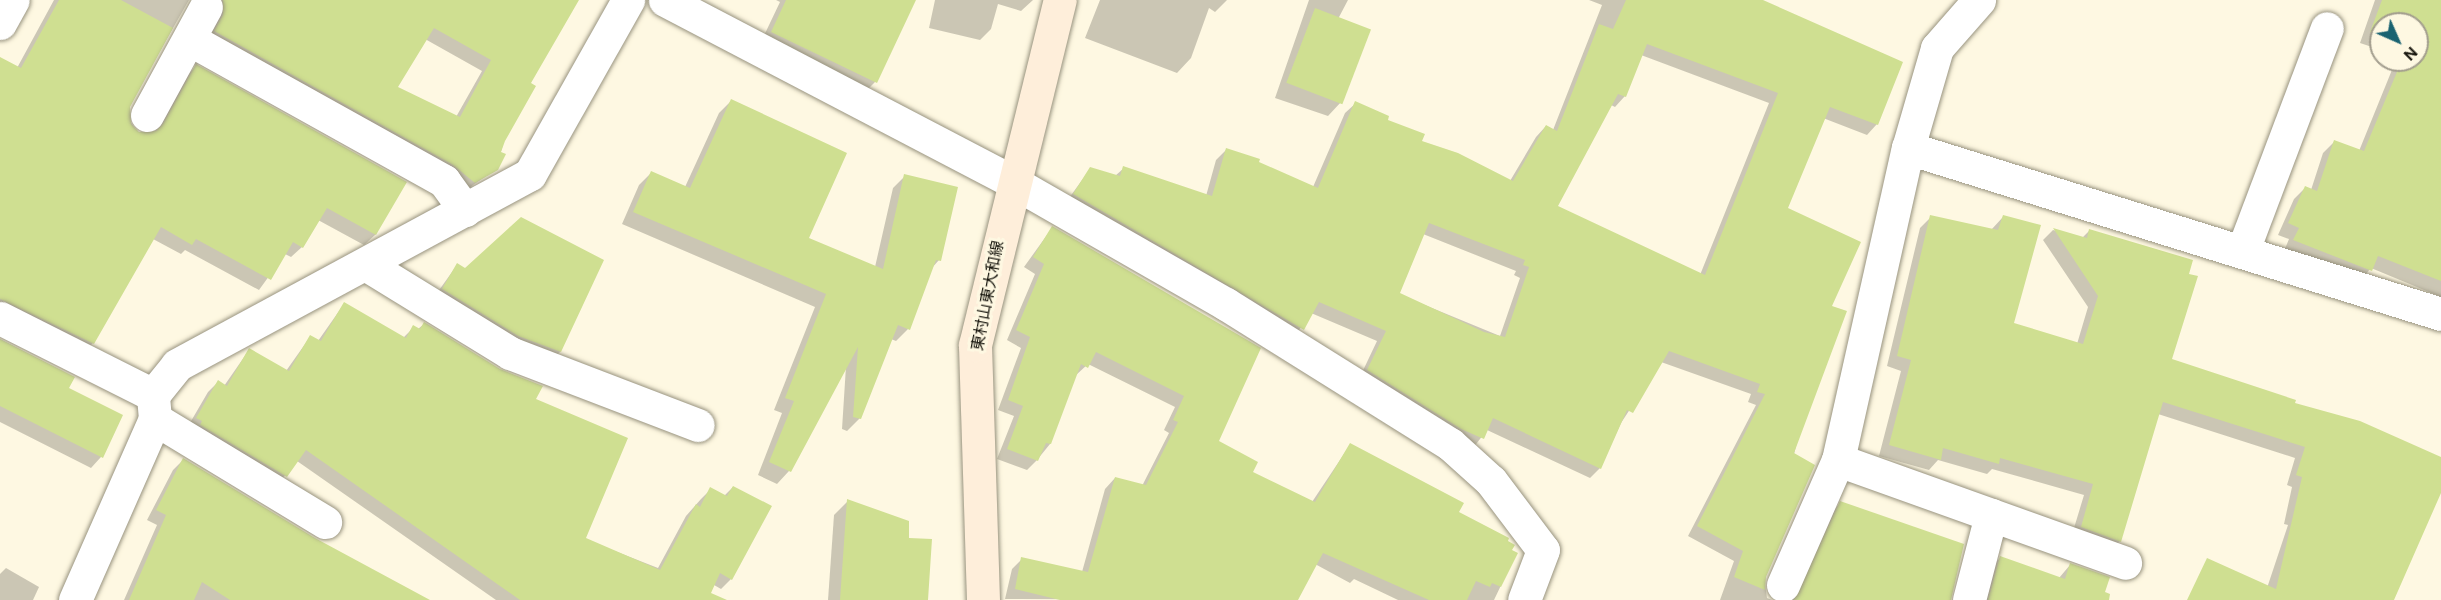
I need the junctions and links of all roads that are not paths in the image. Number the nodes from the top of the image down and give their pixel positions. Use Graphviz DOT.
graph roads {
  1 [pos="13,0"];
  2 [pos="628,0"];
  3 [pos="666,0"];
  4 [pos="1060,0"];
  5 [pos="1979,0"];
  6 [pos="206,7"];
  7 [pos="0,23"];
  8 [pos="2327,28"];
  9 [pos="189,39"];
  10 [pos="147,114"];
  11 [pos="1908,148"];
  12 [pos="1012,182"];
  13 [pos="465,210"];
  14 [pos="2243,250"];
  15 [pos="367,265"];
  16 [pos="2441,314"];
  17 [pos="0,318"];
  18 [pos="154,407"];
  19 [pos="698,425"];
  20 [pos="1838,460"];
  21 [pos="1991,515"];
  22 [pos="325,522"];
  23 [pos="2125,563"];
  24 [pos="1784,585"];
  25 [pos="75,600"];
  26 [pos="983,600"];
  27 [pos="1524,600"];
  28 [pos="1969,600"];
  1 -- 7 [label="street"];
  2 -- 13 [label="street"];
  3 -- 12 [label="street"];
  4 -- 12 [label="main road, 東村山東大和線"];
  5 -- 11 [label="street"];
  6 -- 9 [label="street"];
  8 -- 14 [label="street"];
  9 -- 10 [label="street"];
  9 -- 13 [label="street"];
  11 -- 14 [label="street"];
  11 -- 20 [label="street"];
  12 -- 26 [label="main road, 東村山東大和線"];
  12 -- 27 [label="street"];
  13 -- 15 [label="street"];
  14 -- 16 [label="street"];
  15 -- 18 [label="street"];
  15 -- 19 [label="street"];
  17 -- 18 [label="street"];
  18 -- 22 [label="street"];
  18 -- 25 [label="street"];
  20 -- 21 [label="street"];
  20 -- 24 [label="street"];
  21 -- 23 [label="street"];
  21 -- 28 [label="street"];
}
